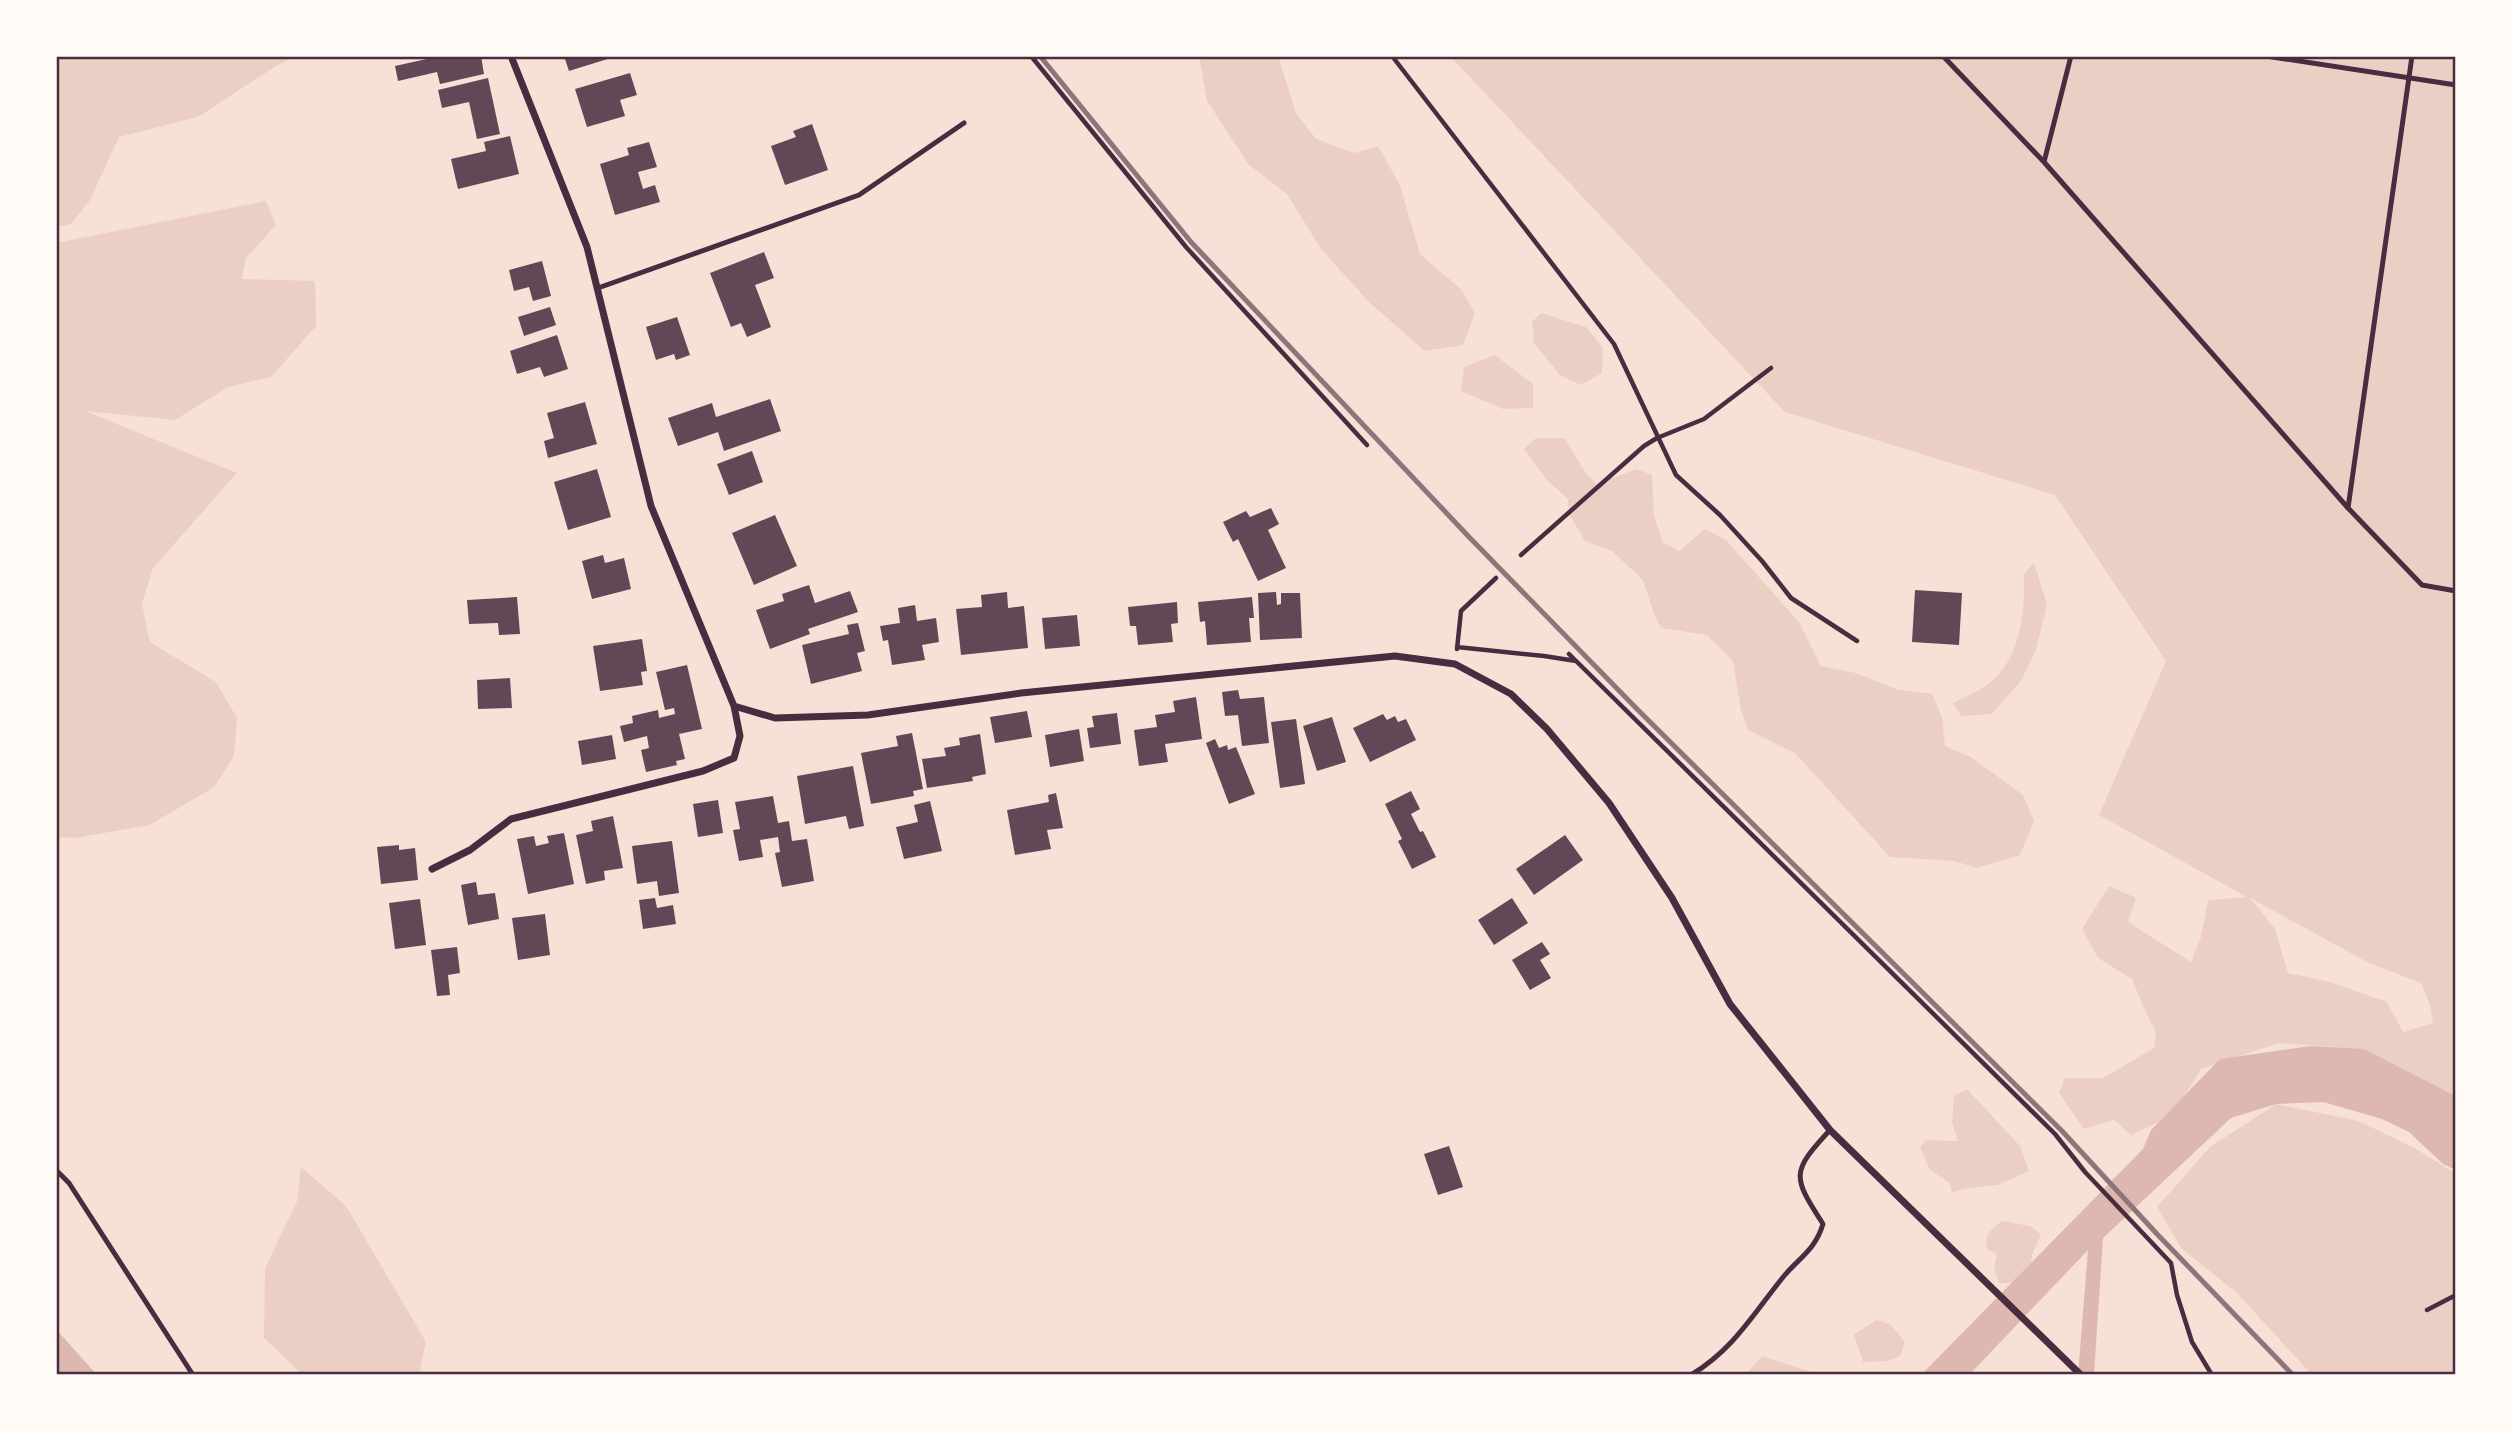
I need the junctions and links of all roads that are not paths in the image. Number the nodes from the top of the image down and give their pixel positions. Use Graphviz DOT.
graph roads {
  1 [pos="511,56"];
  2 [pos="1943,56"];
  3 [pos="2071,56"];
  4 [pos="2266,56"];
  5 [pos="2412,56"];
  6 [pos="2409,78"];
  7 [pos="2456,85"];
  8 [pos="964,123"];
  9 [pos="2044,162"];
  10 [pos="598,288"];
  11 [pos="2348,508"];
  12 [pos="2456,591"];
  13 [pos="734,706"];
  14 [pos="432,869"];
  15 [pos="1830,1130"];
  16 [pos="56,1170"];
  17 [pos="193,1375"];
  18 [pos="1691,1375"];
  19 [pos="2081,1375"];
  1 -- 10 [label="street"];
  2 -- 9 [label="lane"];
  3 -- 9 [label="lane"];
  4 -- 6 [label="lane"];
  5 -- 6 [label="lane"];
  6 -- 7 [label="lane"];
  6 -- 11 [label="lane"];
  8 -- 10 [label="lane"];
  9 -- 11 [label="lane"];
  10 -- 13 [label="street"];
  11 -- 12 [label="lane"];
  13 -- 14 [label="street"];
  13 -- 15 [label="street"];
  15 -- 18 [label="lane"];
  15 -- 19 [label="street"];
  16 -- 17 [label="lane"];
}
